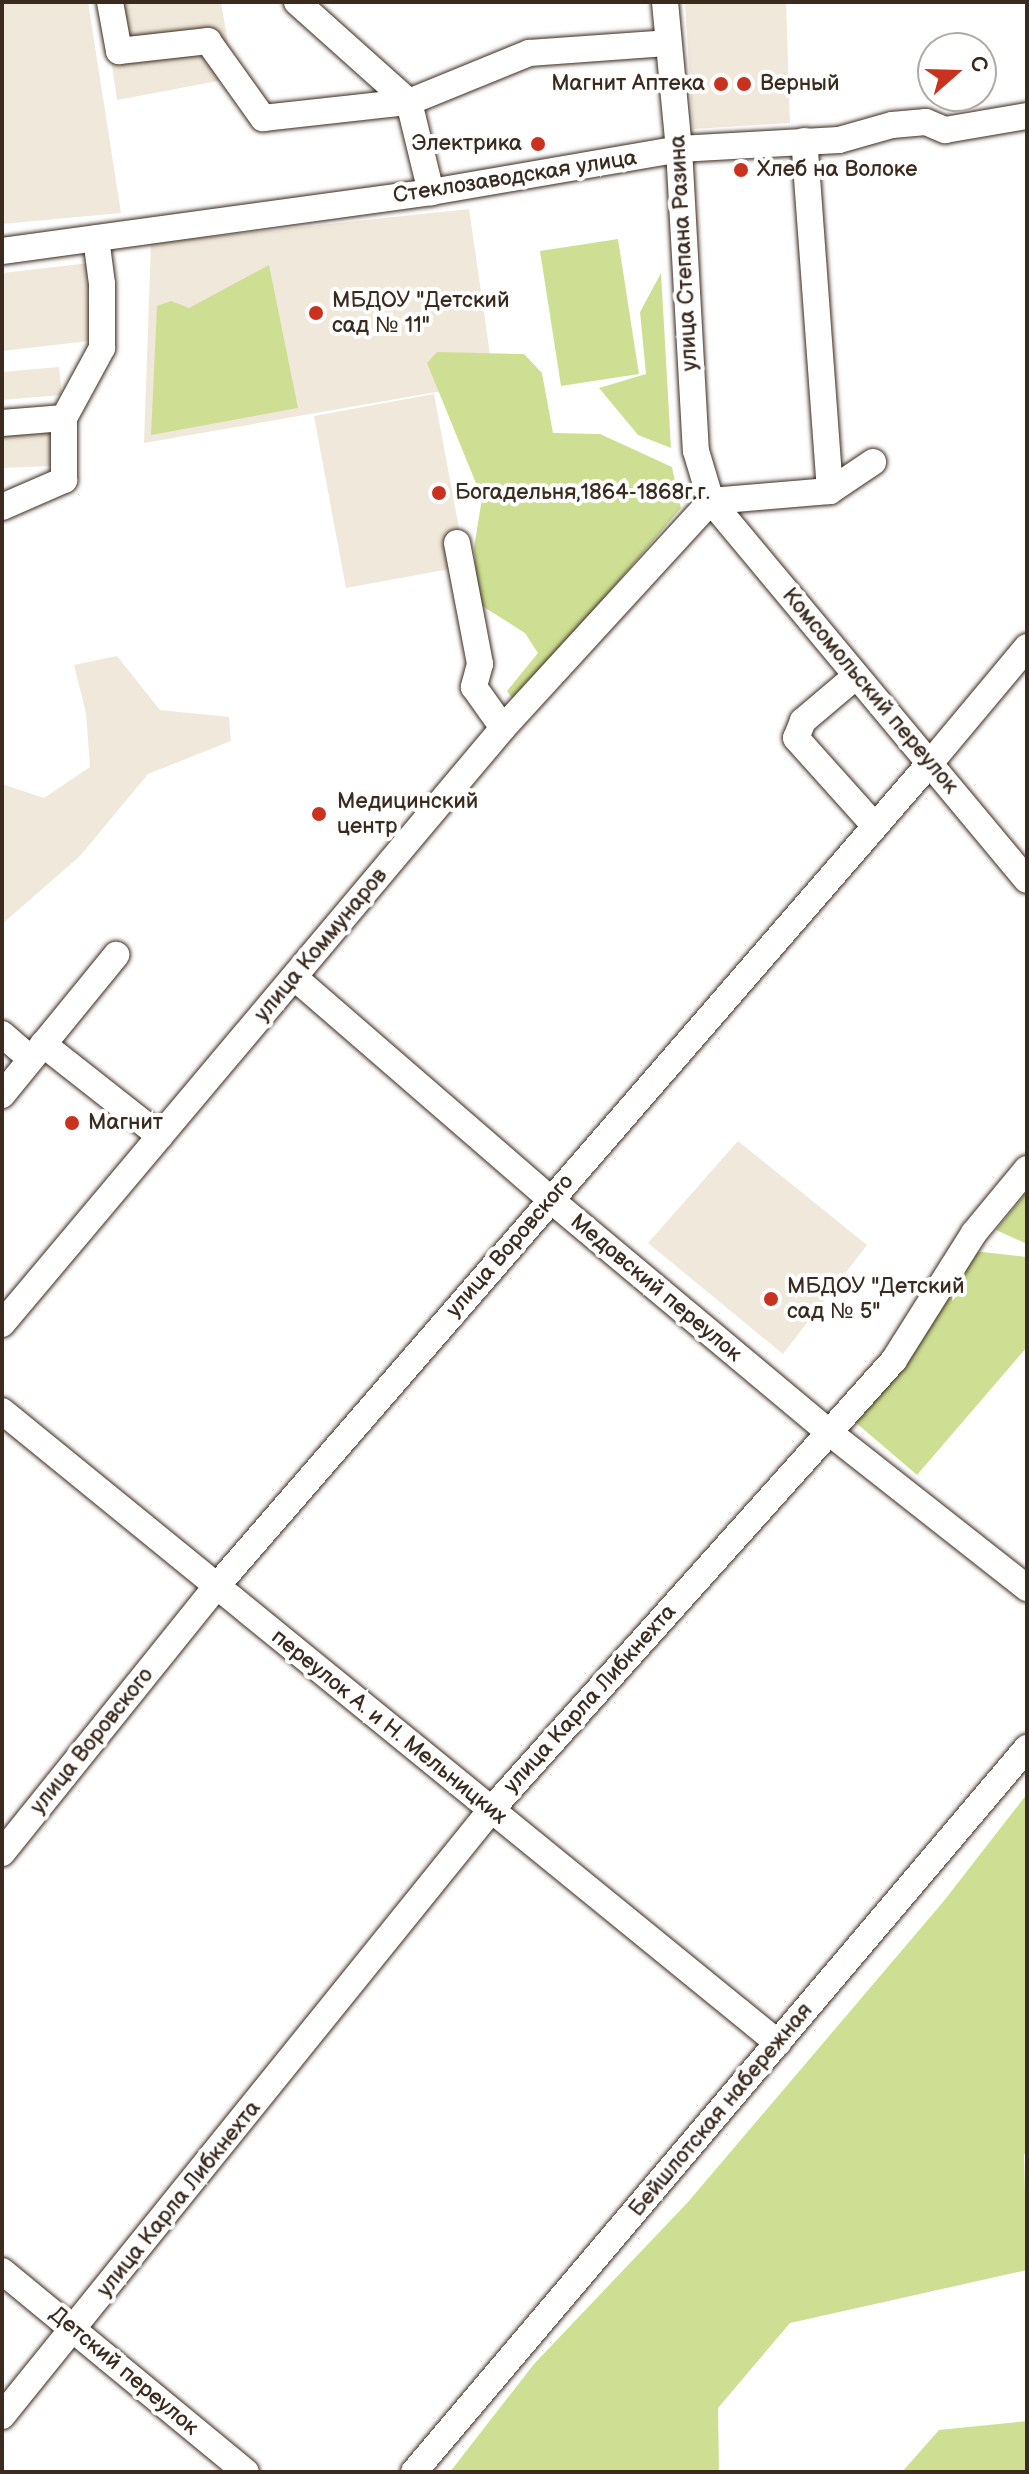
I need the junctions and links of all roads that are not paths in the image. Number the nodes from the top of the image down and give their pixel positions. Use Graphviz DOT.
graph roads {
  1 [pos="110,2"];
  2 [pos="297,2"];
  3 [pos="665,2"];
  4 [pos="667,43"];
  5 [pos="409,102"];
  6 [pos="1027,116"];
  7 [pos="804,141"];
  8 [pos="679,149"];
  9 [pos="431,192"];
  10 [pos="96,238"];
  11 [pos="2,251"];
  12 [pos="64,418"];
  13 [pos="2,423"];
  14 [pos="873,462"];
  15 [pos="830,491"];
  16 [pos="711,501"];
  17 [pos="2,507"];
  18 [pos="457,543"];
  19 [pos="1027,647"];
  20 [pos="856,676"];
  21 [pos="503,728"];
  22 [pos="931,762"];
  23 [pos="875,826"];
  24 [pos="1027,880"];
  25 [pos="116,955"];
  26 [pos="294,977"];
  27 [pos="2,1034"];
  28 [pos="37,1051"];
  29 [pos="2,1095"];
  30 [pos="160,1136"];
  31 [pos="1027,1169"];
  32 [pos="550,1199"];
  33 [pos="2,1324"];
  34 [pos="2,1411"];
  35 [pos="830,1433"];
  36 [pos="216,1587"];
  37 [pos="1027,1588"];
  38 [pos="1027,1748"];
  39 [pos="491,1810"];
  40 [pos="2,1853"];
  41 [pos="778,2043"];
  42 [pos="2,2271"];
  43 [pos="74,2329"];
  44 [pos="2,2416"];
  45 [pos="246,2472"];
  46 [pos="414,2472"];
  1 -- 5 [label="street"];
  2 -- 5 [label="street"];
  3 -- 4 [label="street, улица Степана Разина"];
  4 -- 5 [label="street"];
  4 -- 8 [label="street, улица Степана Разина"];
  5 -- 9 [label="street"];
  6 -- 7 [label="street, Стеклозаводская улица"];
  7 -- 8 [label="street, Стеклозаводская улица"];
  7 -- 15 [label="street"];
  8 -- 9 [label="street, Стеклозаводская улица"];
  8 -- 16 [label="street, улица Степана Разина"];
  9 -- 10 [label="street, Стеклозаводская улица"];
  10 -- 11 [label="street, Стеклозаводская улица"];
  10 -- 12 [label="street"];
  12 -- 13 [label="street"];
  12 -- 17 [label="street"];
  14 -- 15 [label="street"];
  15 -- 16 [label="street"];
  16 -- 20 [label="street, Комсомольский переулок"];
  16 -- 21 [label="street, улица Коммунаров"];
  18 -- 21 [label="street"];
  19 -- 22 [label="street, улица Воровского"];
  20 -- 22 [label="street, Комсомольский переулок"];
  20 -- 23 [label="street"];
  21 -- 26 [label="street, улица Коммунаров"];
  22 -- 23 [label="street, улица Воровского"];
  22 -- 24 [label="street, Комсомольский переулок"];
  23 -- 32 [label="street, улица Воровского"];
  25 -- 28 [label="street"];
  26 -- 30 [label="street, улица Коммунаров"];
  26 -- 32 [label="street, Медовский переулок"];
  27 -- 28 [label="street"];
  28 -- 29 [label="street"];
  28 -- 30 [label="street"];
  30 -- 33 [label="street, улица Коммунаров"];
  31 -- 35 [label="street, улица Карла Либкнехта"];
  32 -- 35 [label="street, Медовский переулок"];
  32 -- 36 [label="street, улица Воровского"];
  34 -- 36 [label="street, переулок А. и Н. Мельницких"];
  35 -- 37 [label="street, Медовский переулок"];
  35 -- 39 [label="street, улица Карла Либкнехта"];
  36 -- 39 [label="street, переулок А. и Н. Мельницких"];
  36 -- 40 [label="street, улица Воровского"];
  38 -- 41 [label="street, Бейшлотская набережная"];
  39 -- 41 [label="street, переулок А. и Н. Мельницких"];
  39 -- 43 [label="street, улица Карла Либкнехта"];
  41 -- 46 [label="street, Бейшлотская набережная"];
  42 -- 43 [label="street, Детский переулок"];
  43 -- 44 [label="street, улица Карла Либкнехта"];
  43 -- 45 [label="street, Детский переулок"];
}
